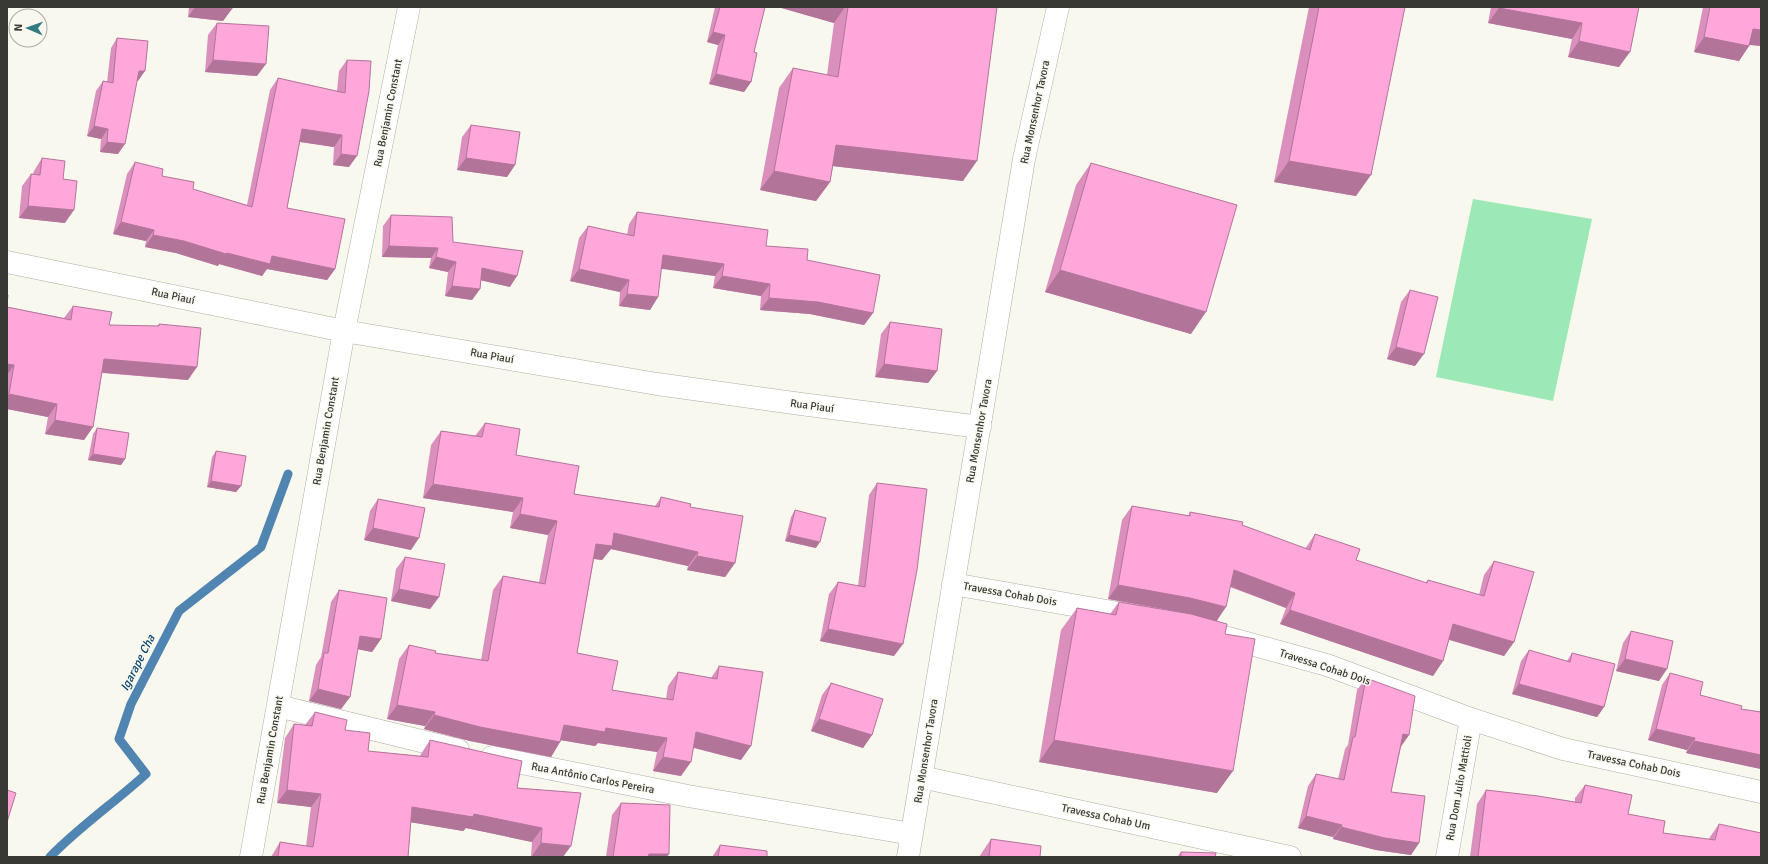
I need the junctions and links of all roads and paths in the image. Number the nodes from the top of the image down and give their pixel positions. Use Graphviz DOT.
graph roads {
  1 [pos="409,7"];
  2 [pos="1058,7"];
  3 [pos="7,262"];
  4 [pos="344,330"];
  5 [pos="980,427"];
  6 [pos="953,584"];
  7 [pos="1163,621"];
  8 [pos="1208,632"];
  9 [pos="278,706"];
  10 [pos="1471,719"];
  11 [pos="922,777"];
  12 [pos="1761,792"];
  13 [pos="912,834"];
  14 [pos="251,857"];
  15 [pos="908,857"];
  16 [pos="1290,857"];
  17 [pos="1447,857"];
  1 -- 4 [label="street, Rua Benjamin Constant"];
  2 -- 5 [label="street, Rua Monsenhor Tavora"];
  3 -- 4 [label="street, Rua Piauí"];
  4 -- 5 [label="street, Rua Piauí"];
  4 -- 9 [label="street, Rua Benjamin Constant"];
  5 -- 6 [label="street, Rua Monsenhor Tavora"];
  6 -- 7 [label="street, Travessa Cohab Dois"];
  6 -- 11 [label="street, Rua Monsenhor Tavora"];
  8 -- 10 [label="street, Travessa Cohab Dois"];
  9 -- 13 [label="street, Rua Antônio Carlos Pereira"];
  9 -- 14 [label="street, Rua Benjamin Constant"];
  10 -- 12 [label="street, Travessa Cohab Dois"];
  10 -- 17 [label="street, Rua Dom Julio Mattioli"];
  11 -- 13 [label="street, Rua Monsenhor Tavora"];
  11 -- 16 [label="street, Travessa Cohab Um"];
  13 -- 15 [label="street, Rua Monsenhor Tavora"];
}
